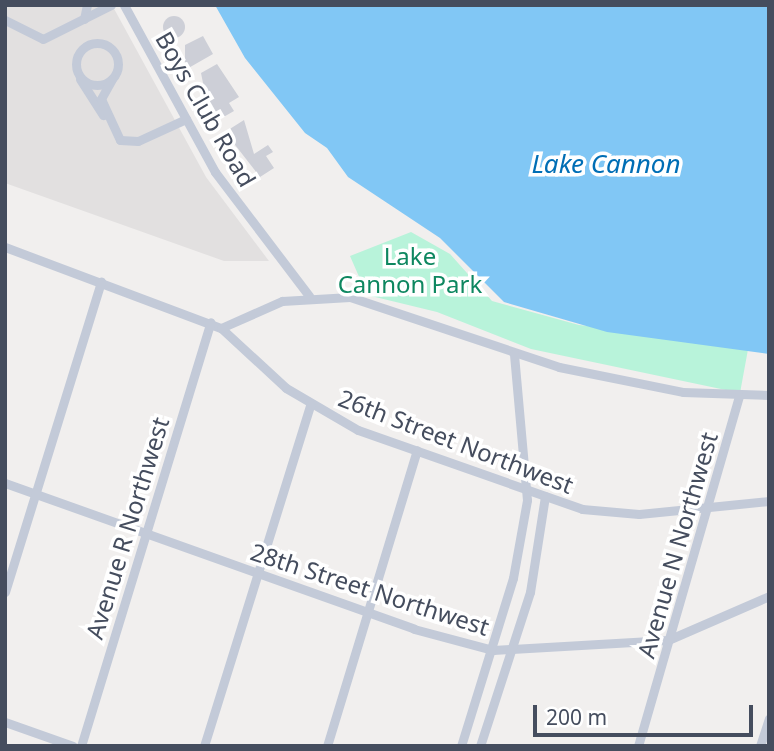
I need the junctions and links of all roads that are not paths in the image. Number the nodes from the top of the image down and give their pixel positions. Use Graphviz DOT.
graph roads {
  1 [pos="87,5"];
  2 [pos="111,5"];
  3 [pos="124,5"];
  4 [pos="84,19"];
  5 [pos="5,20"];
  6 [pos="78,76"];
  7 [pos="112,79"];
  8 [pos="107,118"];
  9 [pos="186,119"];
  10 [pos="5,247"];
  11 [pos="101,282"];
  12 [pos="309,296"];
  13 [pos="211,322"];
  14 [pos="222,328"];
  15 [pos="514,354"];
  16 [pos="769,395"];
  17 [pos="739,396"];
  18 [pos="310,405"];
  19 [pos="417,450"];
  20 [pos="5,483"];
  21 [pos="527,490"];
  22 [pos="36,494"];
  23 [pos="545,496"];
  24 [pos="769,501"];
  25 [pos="707,508"];
  26 [pos="145,533"];
  27 [pos="257,573"];
  28 [pos="5,592"];
  29 [pos="769,596"];
  30 [pos="367,612"];
  31 [pos="668,640"];
  32 [pos="493,650"];
  33 [pos="509,652"];
  34 [pos="769,718"];
  35 [pos="5,722"];
  36 [pos="73,746"];
  37 [pos="81,746"];
  38 [pos="204,746"];
  39 [pos="327,746"];
  40 [pos="461,746"];
  41 [pos="480,746"];
  42 [pos="638,746"];
  43 [pos="760,746"];
  1 -- 4 [label="street"];
  2 -- 4 [label="street"];
  3 -- 9 [label="street, Boys Club Road"];
  4 -- 5 [label="street"];
  6 -- 7 [label="street"];
  6 -- 7 [label="street"];
  6 -- 8 [label="street"];
  7 -- 8 [label="street"];
  8 -- 9 [label="street"];
  9 -- 12 [label="street, Boys Club Road"];
  10 -- 11 [label="street, 26th Street Northwest"];
  11 -- 13 [label="street, 26th Street Northwest"];
  11 -- 22 [label="street"];
  12 -- 14 [label="street"];
  12 -- 15 [label="street"];
  13 -- 14 [label="street, 26th Street Northwest"];
  13 -- 26 [label="street, Avenue R Northwest"];
  14 -- 18 [label="street, 26th Street Northwest"];
  15 -- 17 [label="street"];
  15 -- 21 [label="street"];
  16 -- 17 [label="street"];
  17 -- 25 [label="street, Avenue N Northwest"];
  18 -- 19 [label="street, 26th Street Northwest"];
  18 -- 27 [label="street"];
  19 -- 21 [label="street, 26th Street Northwest"];
  19 -- 30 [label="street"];
  20 -- 22 [label="street, 28th Street Northwest"];
  21 -- 23 [label="street, 26th Street Northwest"];
  21 -- 32 [label="street"];
  22 -- 26 [label="street, 28th Street Northwest"];
  22 -- 28 [label="street"];
  23 -- 25 [label="street, 26th Street Northwest"];
  23 -- 33 [label="street"];
  24 -- 25 [label="street, 26th Street Northwest"];
  25 -- 31 [label="street, Avenue N Northwest"];
  26 -- 27 [label="street, 28th Street Northwest"];
  26 -- 37 [label="street, Avenue R Northwest"];
  27 -- 30 [label="street, 28th Street Northwest"];
  27 -- 38 [label="street"];
  29 -- 31 [label="street, 28th Street Northwest"];
  30 -- 32 [label="street, 28th Street Northwest"];
  30 -- 39 [label="street"];
  31 -- 33 [label="street, 28th Street Northwest"];
  31 -- 42 [label="street, Avenue N Northwest"];
  32 -- 33 [label="street, 28th Street Northwest"];
  32 -- 40 [label="street"];
  33 -- 41 [label="street"];
  34 -- 43 [label="street"];
  35 -- 36 [label="street"];
}
